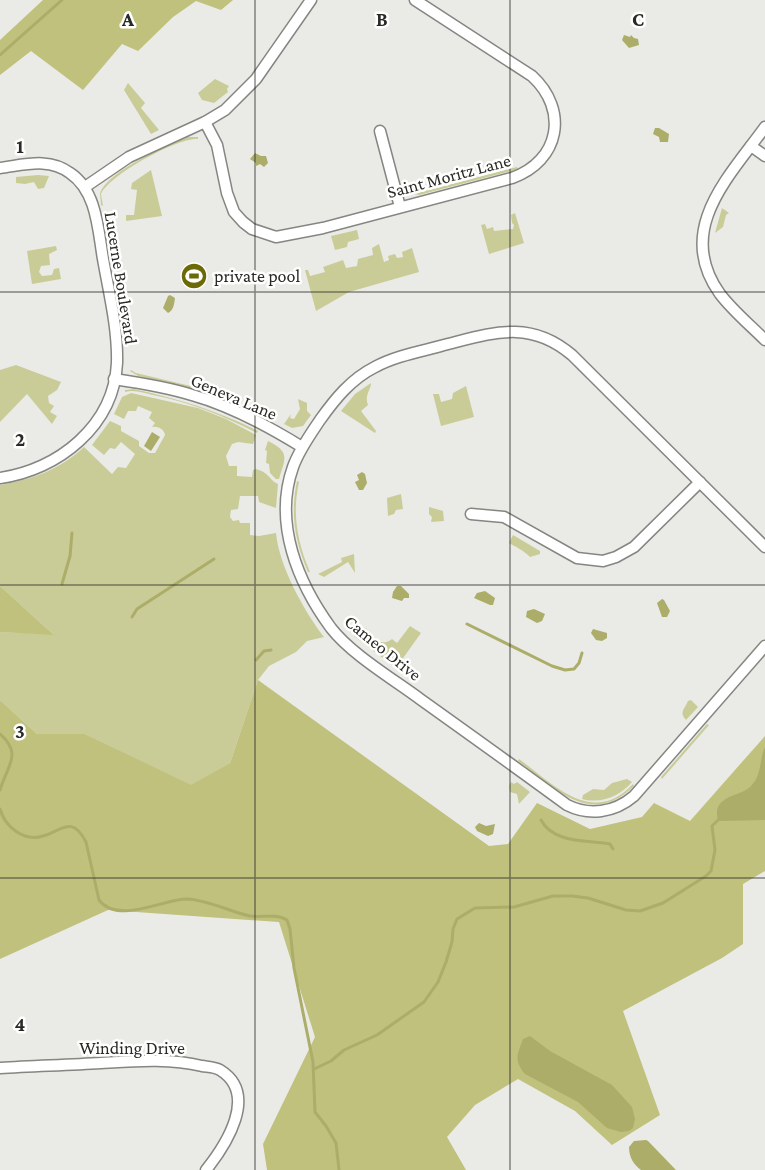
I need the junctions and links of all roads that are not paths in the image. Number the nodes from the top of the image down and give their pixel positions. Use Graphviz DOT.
graph roads {
  1 [pos="311,0"];
  2 [pos="415,0"];
  3 [pos="205,122"];
  4 [pos="765,127"];
  5 [pos="380,131"];
  6 [pos="751,146"];
  7 [pos="765,156"];
  8 [pos="0,168"];
  9 [pos="85,187"];
  10 [pos="400,207"];
  11 [pos="765,340"];
  12 [pos="114,379"];
  13 [pos="302,447"];
  14 [pos="0,478"];
  15 [pos="699,482"];
  16 [pos="471,514"];
  17 [pos="765,547"];
  18 [pos="765,646"];
  19 [pos="0,1068"];
  20 [pos="206,1170"];
  1 -- 3 [label="street"];
  2 -- 10 [label="street, Saint Moritz Lane"];
  3 -- 9 [label="street"];
  3 -- 10 [label="street, Saint Moritz Lane"];
  4 -- 6 [label="street"];
  5 -- 10 [label="street"];
  6 -- 7 [label="street"];
  6 -- 11 [label="street"];
  8 -- 9 [label="street"];
  9 -- 12 [label="street, Lucerne Boulevard"];
  12 -- 13 [label="street, Geneva Lane"];
  12 -- 14 [label="street, Lucerne Boulevard"];
  13 -- 15 [label="street, Cameo Drive"];
  13 -- 18 [label="street, Cameo Drive"];
  15 -- 16 [label="street"];
  15 -- 17 [label="street, Cameo Drive"];
  19 -- 20 [label="street, Winding Drive"];
}
